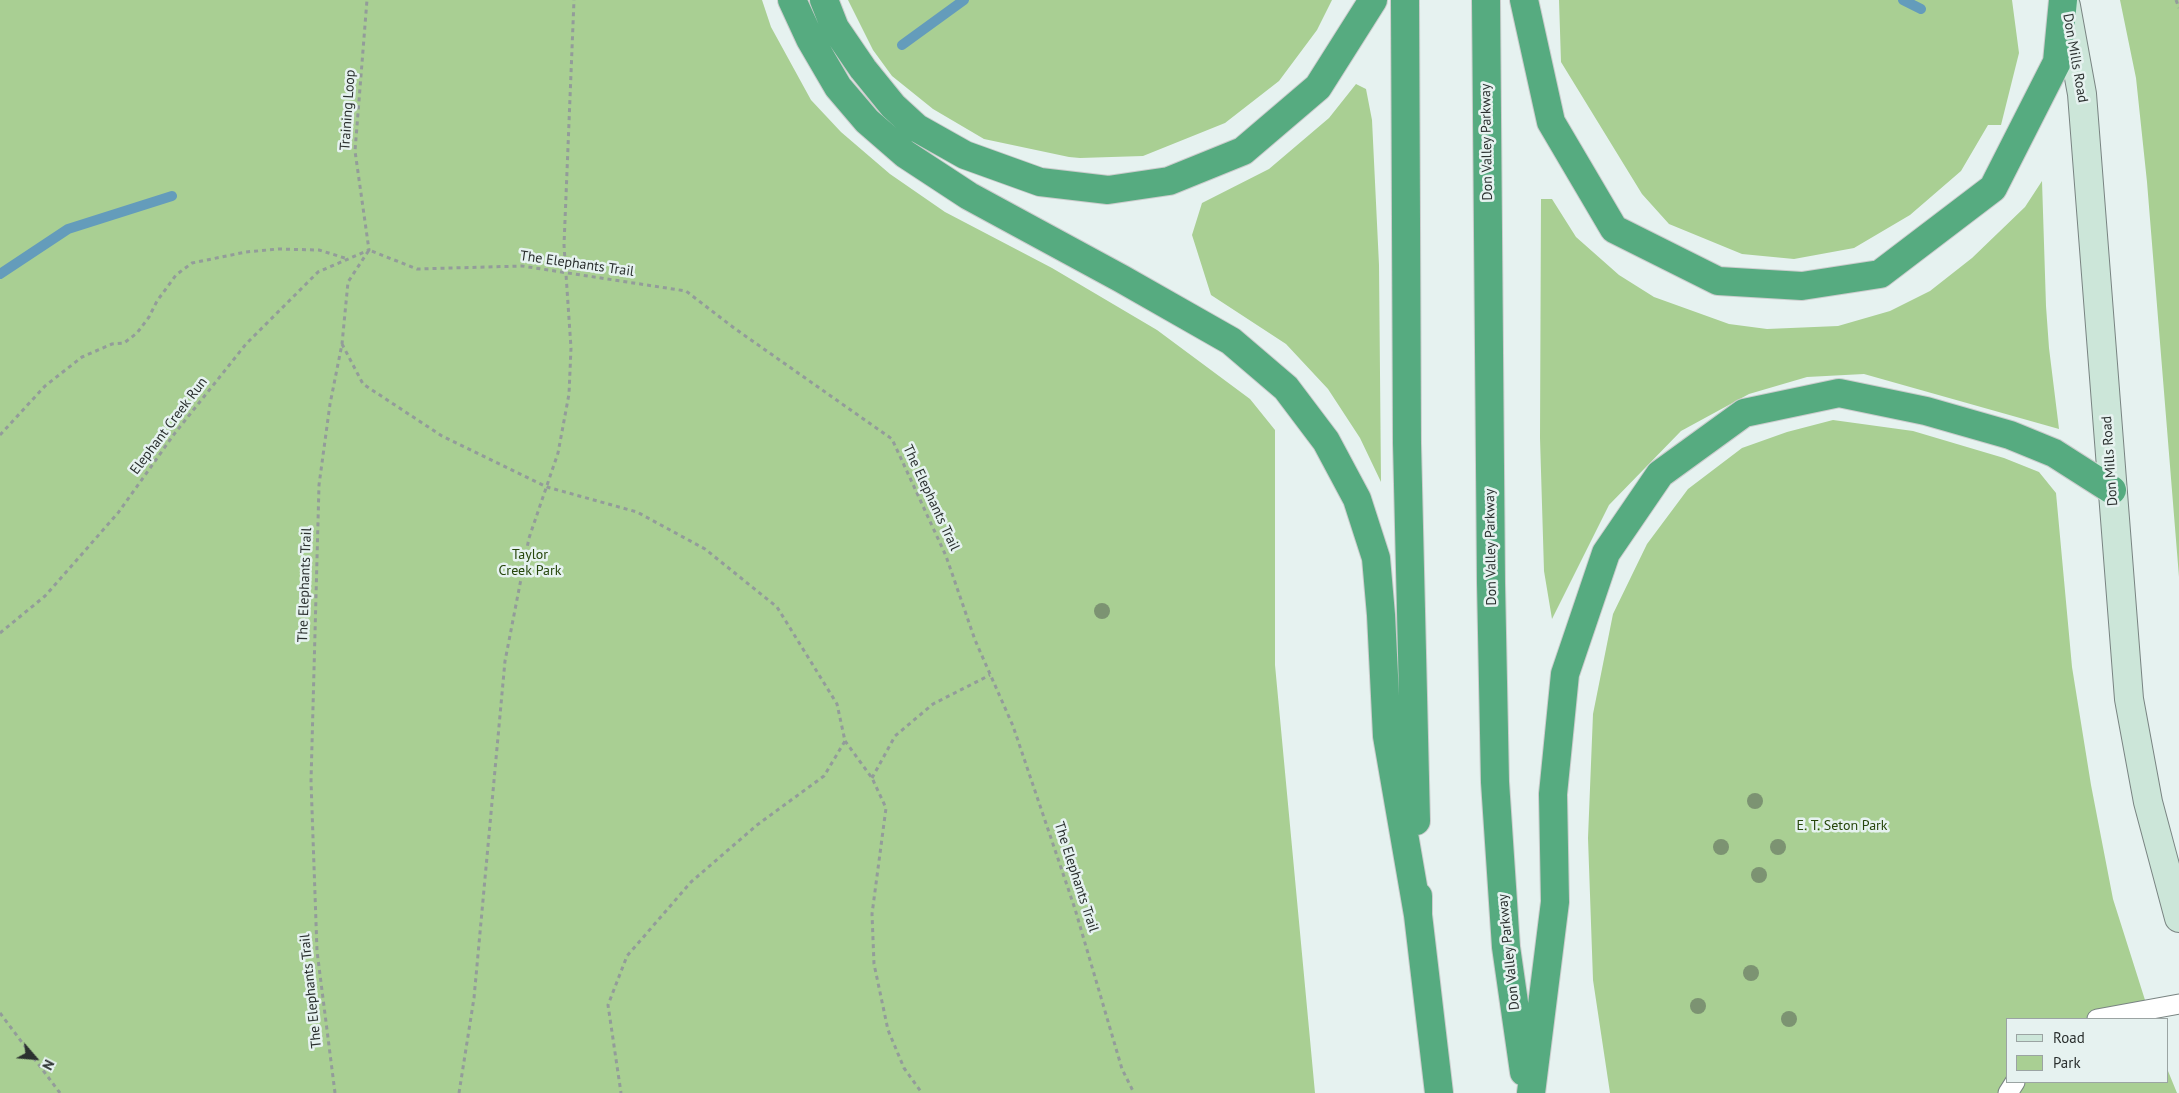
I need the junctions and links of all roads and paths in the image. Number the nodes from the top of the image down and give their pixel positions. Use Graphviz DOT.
graph roads {
  1 [pos="367,0"];
  2 [pos="574,0"];
  3 [pos="792,0"];
  4 [pos="824,0"];
  5 [pos="1373,0"];
  6 [pos="1405,0"];
  7 [pos="1486,0"];
  8 [pos="1524,0"];
  9 [pos="2064,0"];
  10 [pos="2176,0"];
  11 [pos="2179,8"];
  12 [pos="369,250"];
  13 [pos="349,259"];
  14 [pos="566,272"];
  15 [pos="342,344"];
  16 [pos="0,435"];
  17 [pos="547,487"];
  18 [pos="2112,490"];
  19 [pos="0,633"];
  20 [pos="990,675"];
  21 [pos="845,741"];
  22 [pos="872,778"];
  23 [pos="1418,915"];
  24 [pos="2179,918"];
  25 [pos="2179,1004"];
  26 [pos="0,1013"];
  27 [pos="2102,1018"];
  28 [pos="60,1093"];
  29 [pos="336,1093"];
  30 [pos="459,1093"];
  31 [pos="621,1093"];
  32 [pos="922,1093"];
  33 [pos="1134,1093"];
  34 [pos="1440,1093"];
  35 [pos="1529,1093"];
  1 -- 12 [label="path, Training Loop"];
  2 -- 14 [label="path"];
  3 -- 23 [label="highway"];
  4 -- 5 [label="highway"];
  6 -- 23 [label="highway"];
  7 -- 35 [label="highway, Don Valley Parkway"];
  8 -- 9 [label="highway"];
  9 -- 18 [label="main road, Don Mills Road"];
  10 -- 11 [label="path"];
  12 -- 13 [label="path, Elephant Creek Run"];
  12 -- 14 [label="path, The Elephants Trail"];
  12 -- 15 [label="path, The Elephants Trail"];
  13 -- 16 [label="path"];
  13 -- 19 [label="path, Elephant Creek Run"];
  14 -- 17 [label="path"];
  14 -- 20 [label="path, The Elephants Trail"];
  15 -- 17 [label="path"];
  15 -- 29 [label="path, The Elephants Trail"];
  17 -- 21 [label="path"];
  17 -- 30 [label="path"];
  18 -- 24 [label="main road, Don Mills Road"];
  18 -- 35 [label="highway"];
  20 -- 22 [label="path"];
  20 -- 33 [label="path, The Elephants Trail"];
  21 -- 22 [label="path"];
  21 -- 31 [label="path"];
  22 -- 32 [label="path"];
  23 -- 34 [label="highway"];
  25 -- 27 [label="lane"];
  26 -- 28 [label="path"];
}
